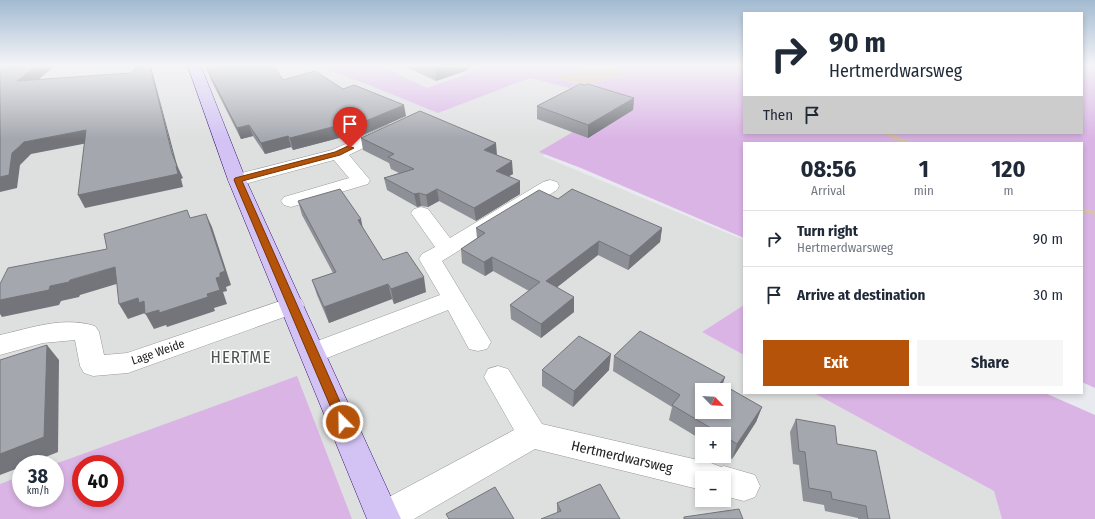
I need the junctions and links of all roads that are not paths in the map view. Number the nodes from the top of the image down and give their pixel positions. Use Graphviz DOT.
graph roads {
  1 [pos="203,90"];
  2 [pos="400,125"];
  3 [pos="338,154"];
  4 [pos="237,180"];
  5 [pos="550,186"];
  6 [pos="291,201"];
  7 [pos="421,213"];
  8 [pos="447,248"];
  9 [pos="454,299"];
  10 [pos="292,305"];
  11 [pos="478,342"];
  12 [pos="0,344"];
  13 [pos="313,353"];
  14 [pos="498,377"];
  15 [pos="532,435"];
  16 [pos="695,474"];
  17 [pos="384,519"];
  1 -- 4 [label="street"];
  2 -- 3 [label="street"];
  3 -- 4 [label="street"];
  3 -- 6 [label="street"];
  4 -- 10 [label="street"];
  5 -- 8 [label="street"];
  7 -- 8 [label="street"];
  8 -- 9 [label="street"];
  9 -- 11 [label="street"];
  9 -- 13 [label="street"];
  10 -- 12 [label="street, Lage Weide"];
  10 -- 13 [label="street"];
  13 -- 17 [label="street"];
  14 -- 15 [label="street"];
  15 -- 16 [label="street, Hertmerdwarsweg"];
  15 -- 17 [label="street"];
}
